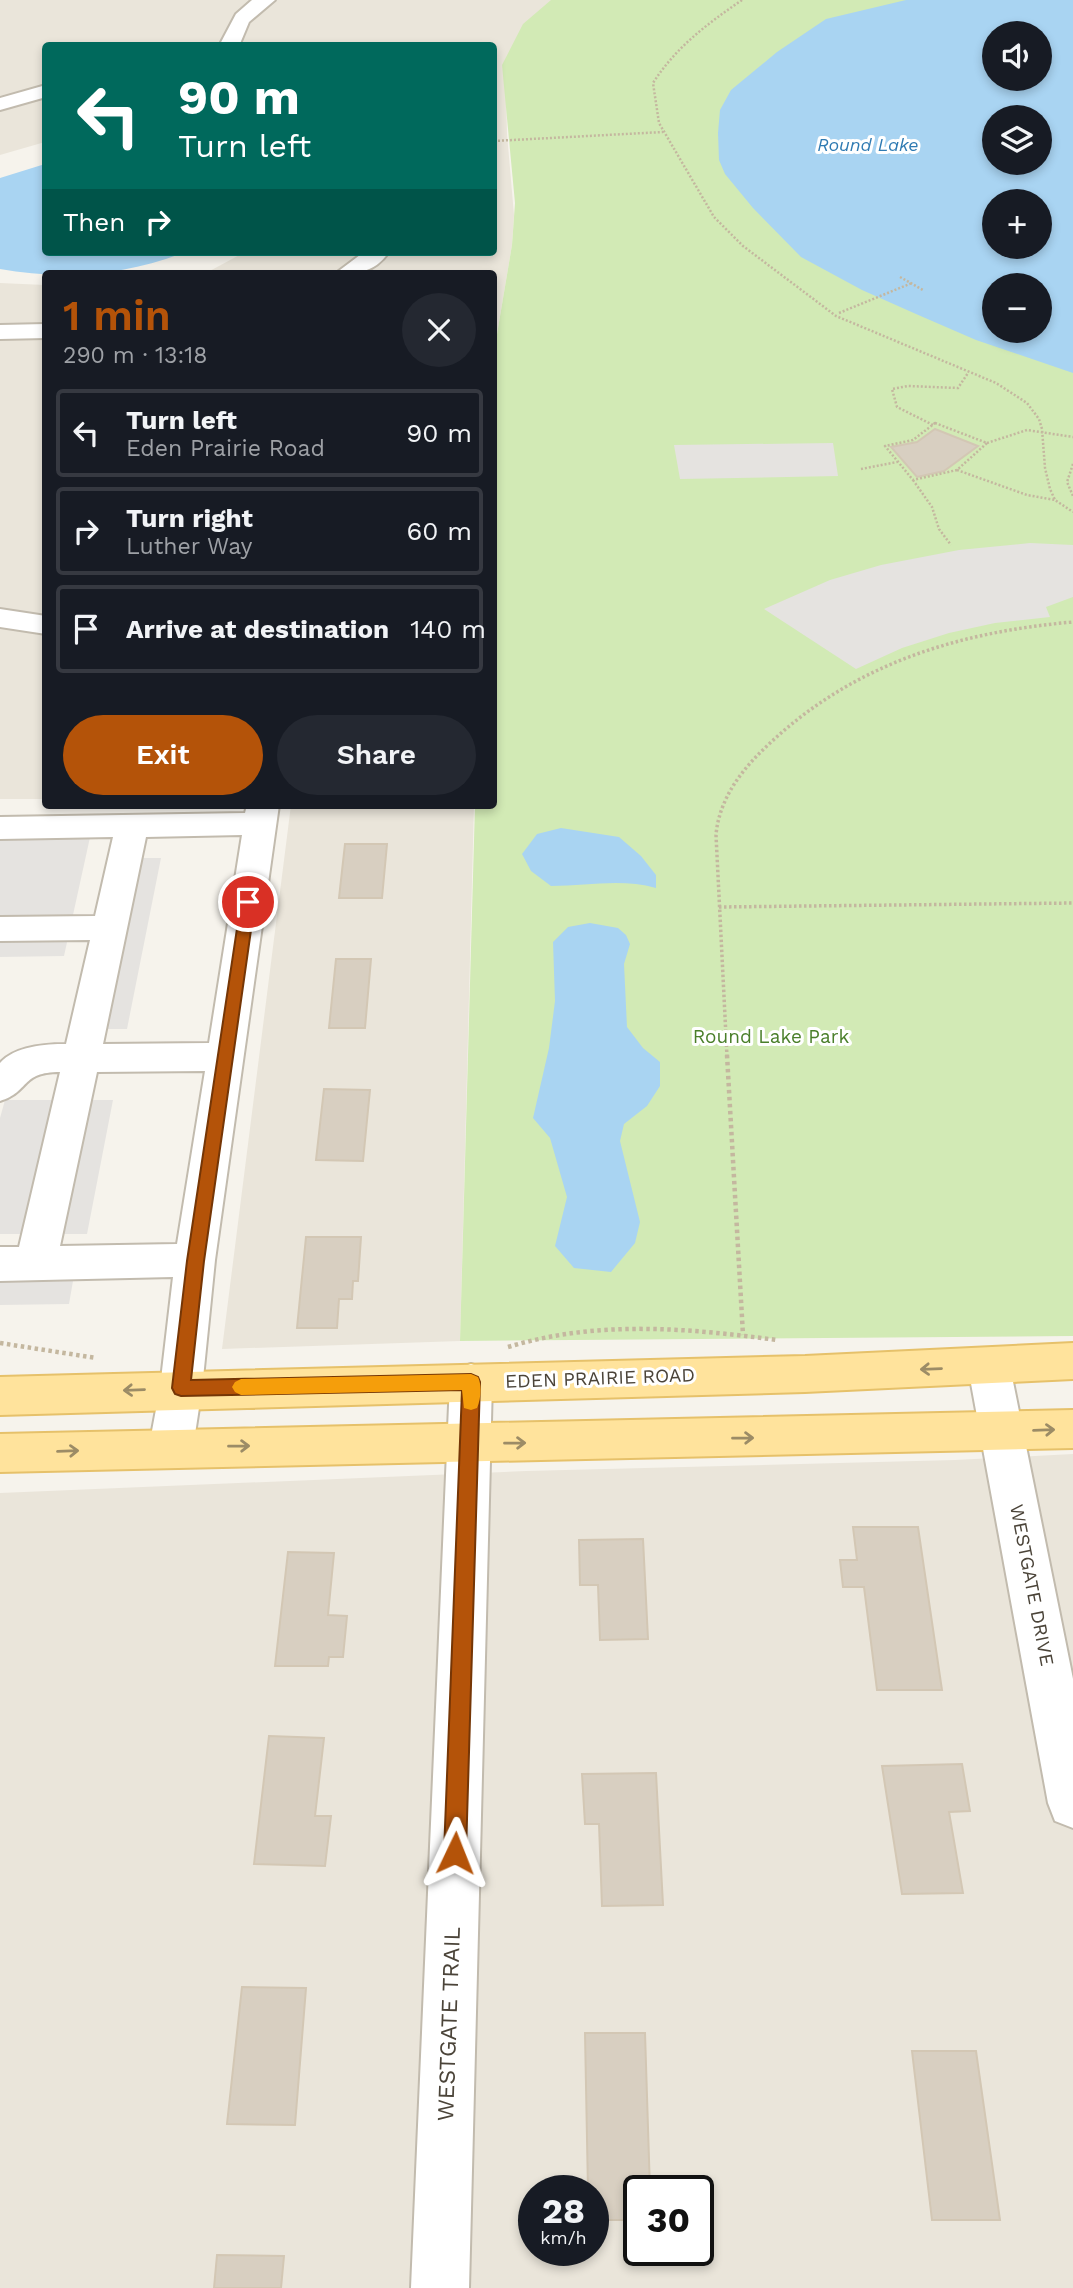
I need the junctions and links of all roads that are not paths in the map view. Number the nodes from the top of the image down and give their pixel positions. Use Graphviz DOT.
graph roads {
  1 [pos="265,0"];
  2 [pos="230,42"];
  3 [pos="42,92"];
  4 [pos="0,104"];
  5 [pos="373,256"];
  6 [pos="353,270"];
  7 [pos="42,331"];
  8 [pos="0,332"];
  9 [pos="0,618"];
  10 [pos="42,624"];
  11 [pos="261,815"];
  12 [pos="132,826"];
  13 [pos="0,828"];
  14 [pos="110,928"];
  15 [pos="0,929"];
  16 [pos="81,1056"];
  17 [pos="225,1057"];
  18 [pos="0,1087"];
  19 [pos="195,1261"];
  20 [pos="18,1264"];
  21 [pos="1073,1361"];
  22 [pos="989,1367"];
  23 [pos="471,1382"];
  24 [pos="181,1388"];
  25 [pos="0,1396"];
  26 [pos="1073,1429"];
  27 [pos="1000,1432"];
  28 [pos="469,1444"];
  29 [pos="171,1447"];
  30 [pos="0,1453"];
  31 [pos="1073,1803"];
  32 [pos="440,2288"];
  1 -- 2 [label="street"];
  3 -- 4 [label="street"];
  5 -- 6 [label="street"];
  7 -- 8 [label="street"];
  9 -- 10 [label="street"];
  11 -- 12 [label="street"];
  11 -- 17 [label="street"];
  12 -- 13 [label="street"];
  12 -- 14 [label="street"];
  14 -- 15 [label="street"];
  14 -- 16 [label="street"];
  16 -- 17 [label="street"];
  16 -- 18 [label="street"];
  16 -- 20 [label="street"];
  17 -- 19 [label="street"];
  19 -- 20 [label="street"];
  19 -- 24 [label="street"];
  21 -- 22 [label="main road, EDEN PRAIRIE ROAD"];
  22 -- 23 [label="main road, EDEN PRAIRIE ROAD, one-way"];
  22 -- 27 [label="street, WESTGATE DRIVE"];
  23 -- 24 [label="main road, EDEN PRAIRIE ROAD"];
  23 -- 28 [label="street, WESTGATE TRAIL"];
  24 -- 25 [label="main road, EDEN PRAIRIE ROAD, one-way"];
  24 -- 29 [label="street"];
  27 -- 26 [label="main road, one-way"];
  28 -- 27 [label="main road, one-way"];
  27 -- 31 [label="street, WESTGATE DRIVE"];
  29 -- 28 [label="main road, one-way"];
  28 -- 32 [label="street, WESTGATE TRAIL"];
  30 -- 29 [label="main road, one-way"];
}
